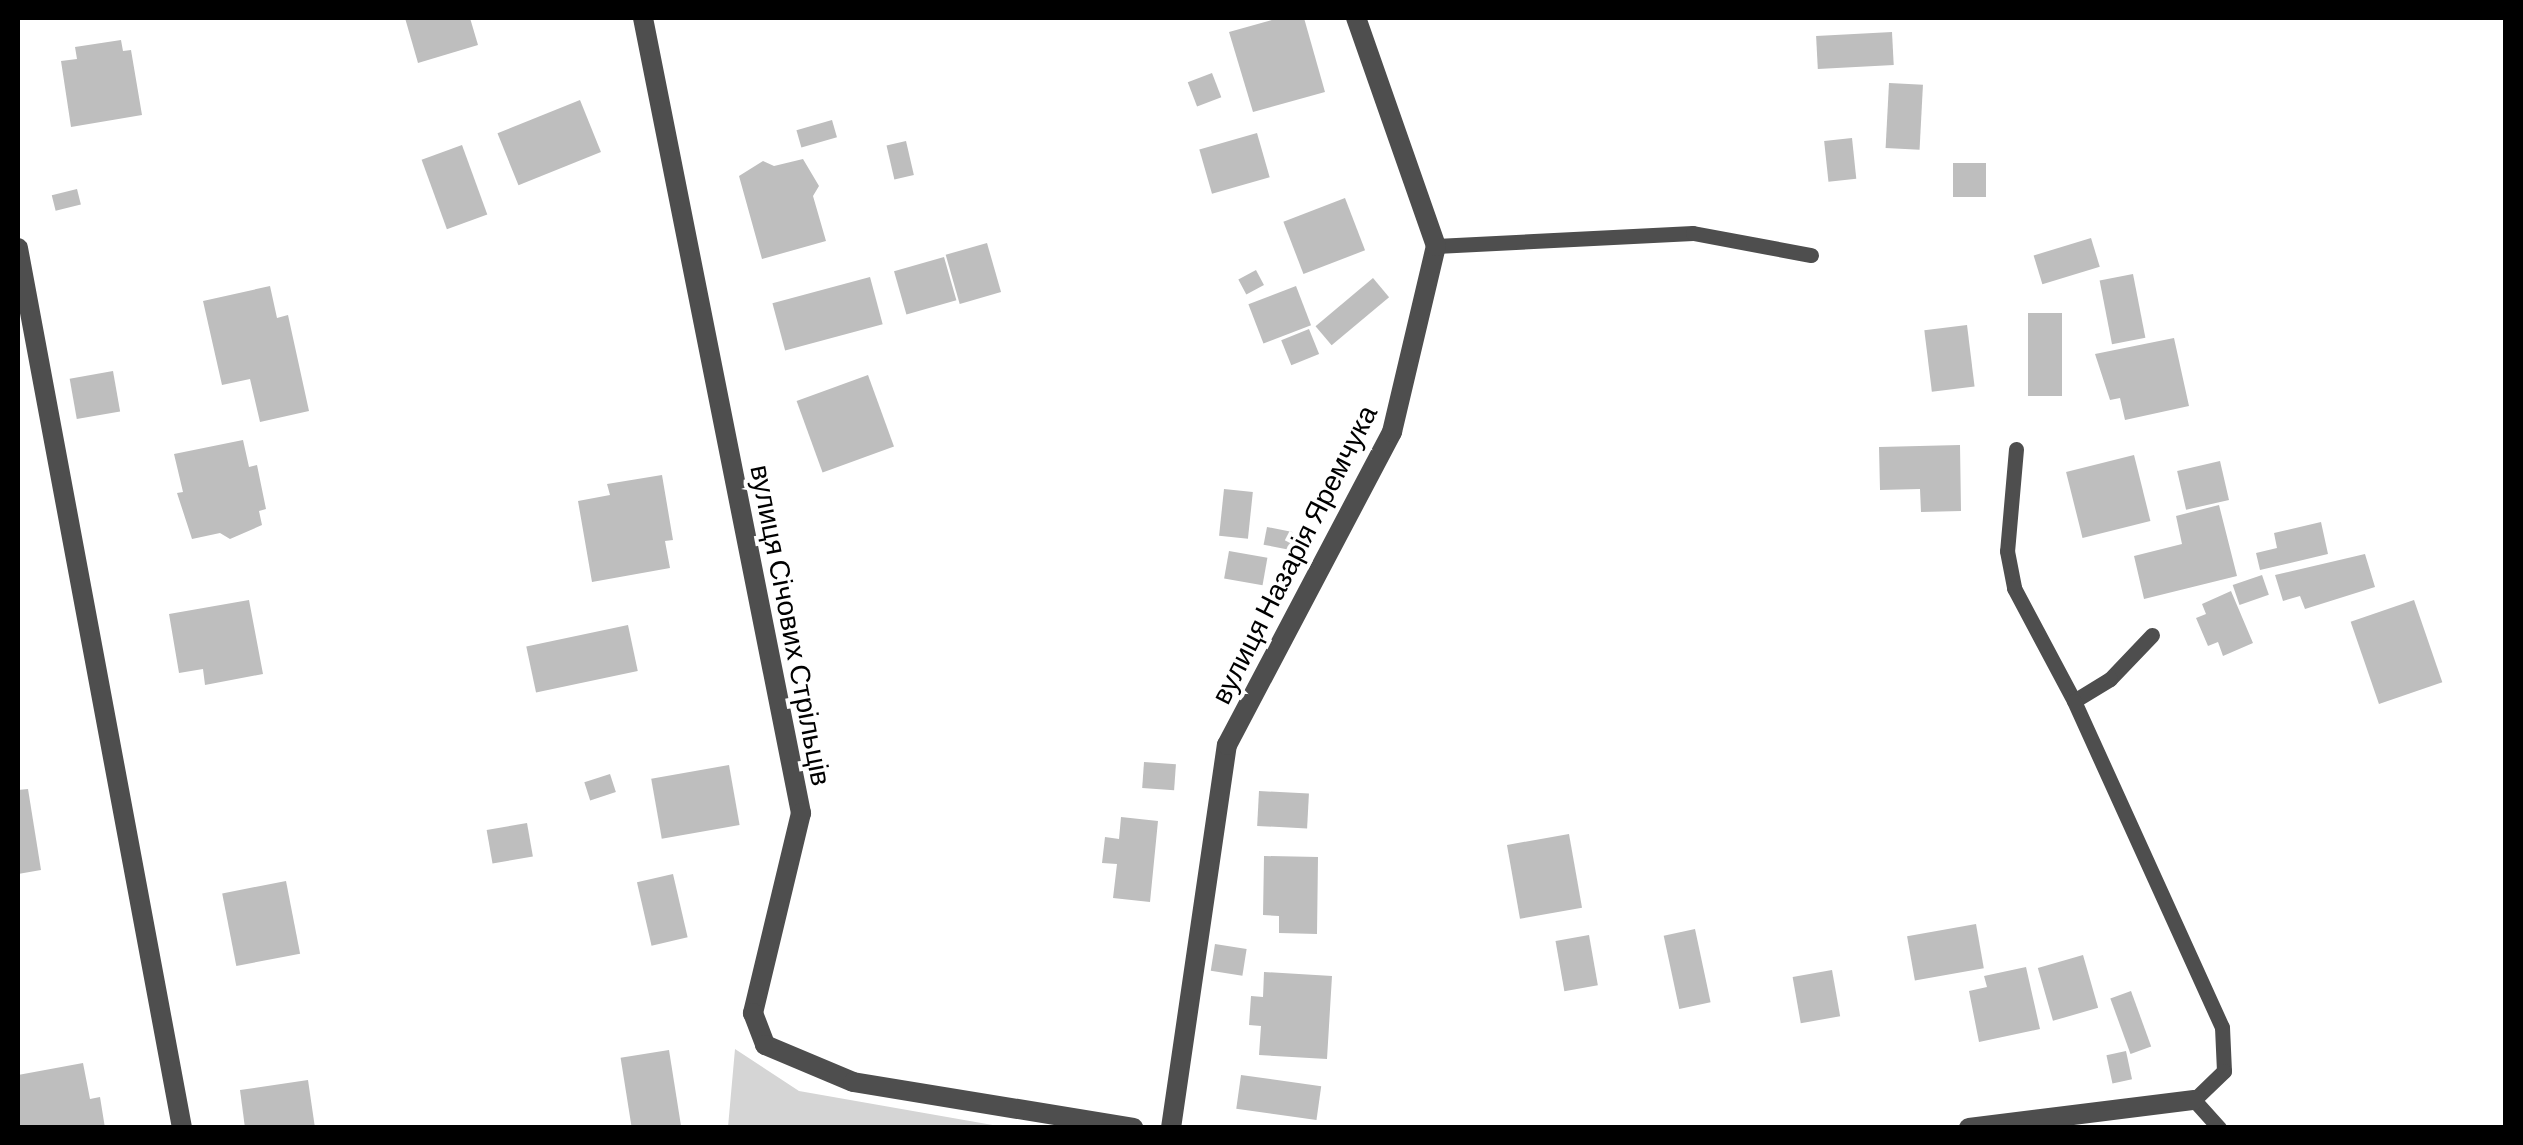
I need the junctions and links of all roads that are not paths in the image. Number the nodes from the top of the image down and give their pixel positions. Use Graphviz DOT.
graph roads {
  1 [pos="644,18"];
  2 [pos="1356,18"];
  3 [pos="1436,246"];
  4 [pos="18,248"];
  5 [pos="1810,254"];
  6 [pos="2016,449"];
  7 [pos="2152,635"];
  8 [pos="2074,701"];
  9 [pos="2194,1100"];
  10 [pos="182,1128"];
  11 [pos="1133,1128"];
  12 [pos="1172,1128"];
  13 [pos="1969,1128"];
  14 [pos="2219,1128"];
  1 -- 11 [label="street, вулиця Січових Стрільців"];
  2 -- 3 [label="street"];
  3 -- 5 [label="lane"];
  3 -- 12 [label="street, вулиця Назарія Яремчука"];
  4 -- 10 [label="street"];
  6 -- 8 [label="lane"];
  7 -- 8 [label="lane"];
  8 -- 9 [label="lane"];
  9 -- 13 [label="street"];
  9 -- 14 [label="lane"];
}
